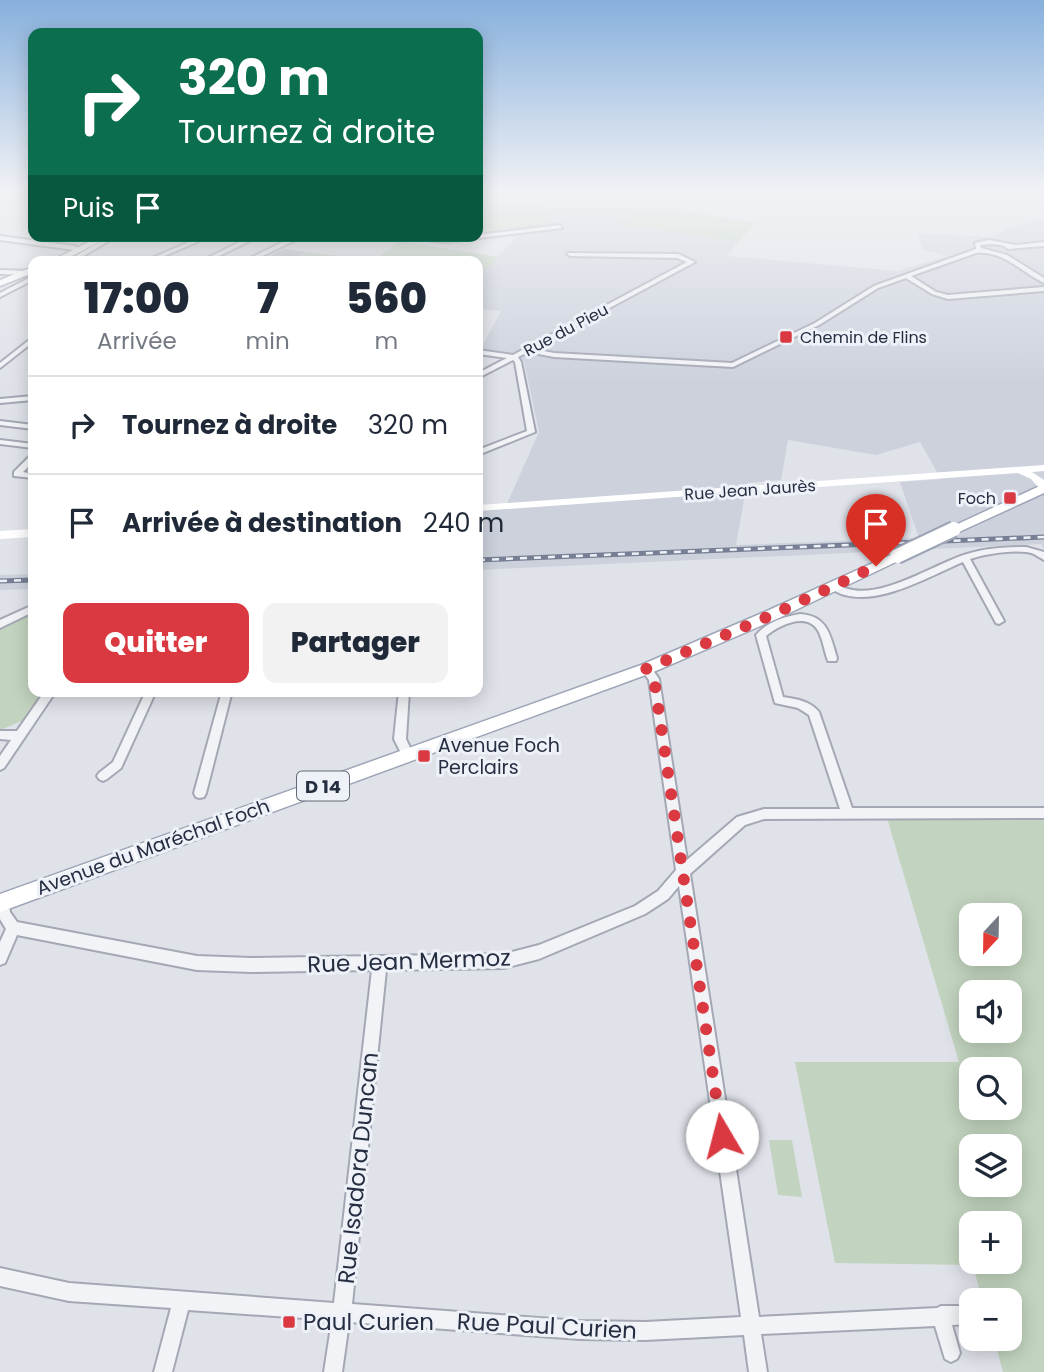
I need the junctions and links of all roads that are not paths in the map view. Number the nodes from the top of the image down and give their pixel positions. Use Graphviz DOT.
graph roads {
  1 [pos="625,255"];
  2 [pos="961,255"];
  3 [pos="1009,255"];
  4 [pos="0,272"];
  5 [pos="28,272"];
  6 [pos="28,272"];
  7 [pos="28,273"];
  8 [pos="14,274"];
  9 [pos="906,276"];
  10 [pos="0,281"];
  11 [pos="1044,282"];
  12 [pos="1044,289"];
  13 [pos="0,295"];
  14 [pos="28,343"];
  15 [pos="527,350"];
  16 [pos="483,353"];
  17 [pos="513,357"];
  18 [pos="0,366"];
  19 [pos="483,373"];
  20 [pos="0,401"];
  21 [pos="28,401"];
  22 [pos="0,423"];
  23 [pos="28,426"];
  24 [pos="0,442"];
  25 [pos="28,446"];
  26 [pos="483,451"];
  27 [pos="28,463"];
  28 [pos="1044,468"];
  29 [pos="1021,472"];
  30 [pos="28,475"];
  31 [pos="1044,475"];
  32 [pos="1044,488"];
  33 [pos="483,508"];
  34 [pos="28,533"];
  35 [pos="0,535"];
  36 [pos="1044,557"];
  37 [pos="965,558"];
  38 [pos="833,586"];
  39 [pos="28,610"];
  40 [pos="999,621"];
  41 [pos="0,624"];
  42 [pos="832,658"];
  43 [pos="646,669"];
  44 [pos="47,697"];
  45 [pos="148,697"];
  46 [pos="225,697"];
  47 [pos="404,697"];
  48 [pos="0,735"];
  49 [pos="19,736"];
  50 [pos="407,754"];
  51 [pos="0,765"];
  52 [pos="103,776"];
  53 [pos="200,793"];
  54 [pos="1044,813"];
  55 [pos="848,814"];
  56 [pos="681,874"];
  57 [pos="1,903"];
  58 [pos="13,928"];
  59 [pos="0,958"];
  60 [pos="380,964"];
  61 [pos="0,1277"];
  62 [pos="181,1302"];
  63 [pos="342,1311"];
  64 [pos="941,1315"];
  65 [pos="959,1315"];
  66 [pos="750,1326"];
  67 [pos="951,1353"];
  68 [pos="163,1372"];
  69 [pos="333,1372"];
  70 [pos="758,1372"];
  1 -- 15 [label="street, Rue du Pieu"];
  2 -- 9 [label="street"];
  3 -- 11 [label="street"];
  4 -- 8 [label="street"];
  5 -- 8 [label="main road"];
  6 -- 10 [label="main road"];
  7 -- 13 [label="street"];
  8 -- 10 [label="main road"];
  9 -- 12 [label="street"];
  9 -- 15 [label="street"];
  14 -- 18 [label="street"];
  15 -- 17 [label="street, Rue du Pieu"];
  16 -- 17 [label="street"];
  17 -- 19 [label="street, Rue du Pieu"];
  17 -- 26 [label="street"];
  20 -- 21 [label="street"];
  22 -- 23 [label="street"];
  24 -- 25 [label="street"];
  27 -- 30 [label="street"];
  28 -- 29 [label="main road"];
  29 -- 31 [label="main road"];
  29 -- 32 [label="main road"];
  29 -- 33 [label="main road, Rue Jean Jaurès"];
  32 -- 38 [label="main road, Avenue du Maréchal Foch / D 14, bridge"];
  34 -- 35 [label="main road"];
  36 -- 37 [label="street"];
  37 -- 38 [label="street"];
  37 -- 40 [label="street"];
  38 -- 43 [label="main road, Avenue du Maréchal Foch / D 14"];
  39 -- 41 [label="street"];
  42 -- 55 [label="street"];
  43 -- 50 [label="main road, Avenue du Maréchal Foch / D 14"];
  43 -- 56 [label="street"];
  44 -- 49 [label="street"];
  45 -- 52 [label="street"];
  46 -- 53 [label="street"];
  47 -- 50 [label="street"];
  48 -- 49 [label="street"];
  49 -- 51 [label="street"];
  50 -- 57 [label="main road, Avenue du Maréchal Foch / D 14"];
  54 -- 55 [label="street, Rue Jean Mermoz"];
  55 -- 56 [label="street, Rue Jean Mermoz"];
  56 -- 60 [label="street, Rue Jean Mermoz"];
  56 -- 66 [label="street"];
  57 -- 58 [label="street"];
  58 -- 59 [label="street"];
  58 -- 60 [label="street, Rue Jean Mermoz"];
  60 -- 63 [label="street, Rue Isadora Duncan"];
  61 -- 62 [label="street, Rue Paul Curien"];
  62 -- 63 [label="street, Rue Paul Curien"];
  62 -- 68 [label="street"];
  63 -- 66 [label="street, Rue Paul Curien"];
  63 -- 69 [label="street, Rue Isadora Duncan"];
  64 -- 65 [label="street, Rue Paul Curien"];
  64 -- 66 [label="street, Rue Paul Curien"];
  64 -- 67 [label="street"];
  66 -- 70 [label="street"];
}
